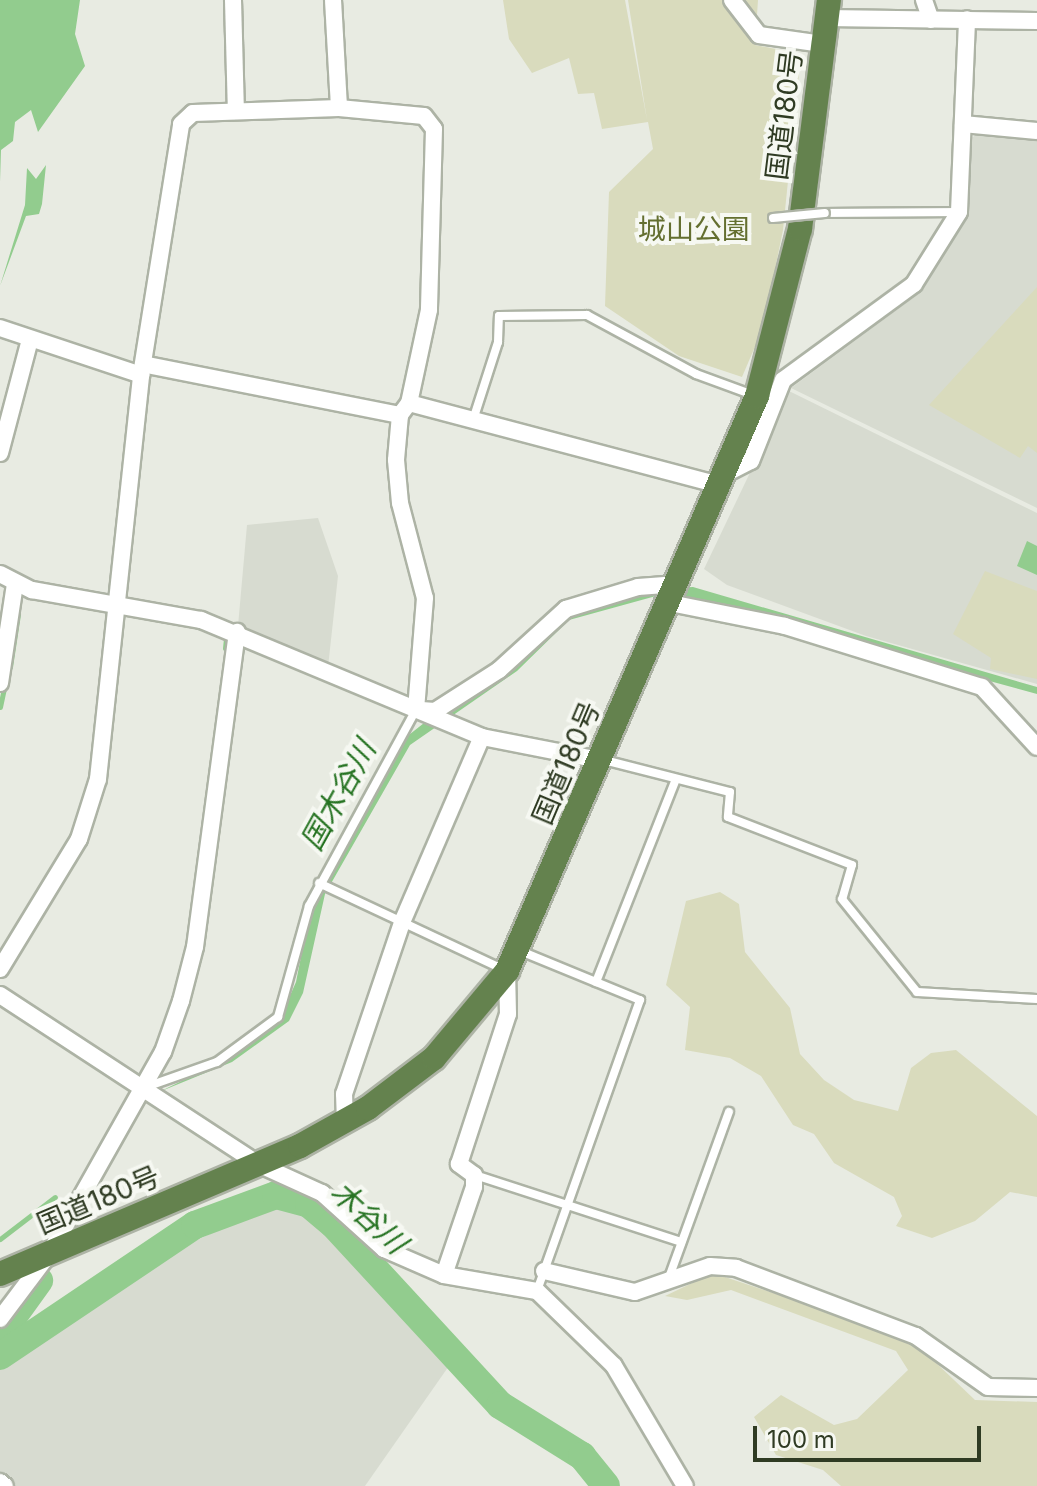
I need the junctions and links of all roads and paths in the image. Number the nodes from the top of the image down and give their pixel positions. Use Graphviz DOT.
graph roads {
  1 [pos="233,0"];
  2 [pos="333,0"];
  3 [pos="732,0"];
  4 [pos="924,0"];
  5 [pos="828,9"];
  6 [pos="967,19"];
  7 [pos="931,20"];
  8 [pos="1037,21"];
  9 [pos="822,44"];
  10 [pos="339,108"];
  11 [pos="236,111"];
  12 [pos="963,124"];
  13 [pos="1037,131"];
  14 [pos="959,212"];
  15 [pos="773,218"];
  16 [pos="0,328"];
  17 [pos="29,343"];
  18 [pos="144,370"];
  19 [pos="757,396"];
  20 [pos="405,409"];
  21 [pos="473,420"];
  22 [pos="0,453"];
  23 [pos="722,479"];
  24 [pos="0,574"];
  25 [pos="15,584"];
  26 [pos="674,593"];
  27 [pos="116,602"];
  28 [pos="237,632"];
  29 [pos="0,683"];
  30 [pos="416,710"];
  31 [pos="1031,730"];
  32 [pos="482,737"];
  33 [pos="1037,747"];
  34 [pos="599,760"];
  35 [pos="676,779"];
  36 [pos="319,883"];
  37 [pos="403,920"];
  38 [pos="512,960"];
  39 [pos="0,969"];
  40 [pos="596,982"];
  41 [pos="0,995"];
  42 [pos="1037,999"];
  43 [pos="137,1088"];
  44 [pos="729,1112"];
  45 [pos="345,1122"];
  46 [pos="258,1164"];
  47 [pos="474,1175"];
  48 [pos="568,1206"];
  49 [pos="681,1242"];
  50 [pos="49,1254"];
  51 [pos="544,1271"];
  52 [pos="0,1274"];
  53 [pos="444,1275"];
  54 [pos="666,1283"];
  55 [pos="537,1291"];
  56 [pos="0,1319"];
  57 [pos="1037,1388"];
  58 [pos="0,1482"];
  59 [pos="5,1486"];
  60 [pos="685,1486"];
  1 -- 11 [label="street"];
  2 -- 10 [label="street"];
  3 -- 9 [label="street"];
  4 -- 7 [label="street"];
  5 -- 7 [label="street"];
  5 -- 9 [label="highway, 国道180号"];
  6 -- 7 [label="street"];
  6 -- 8 [label="street"];
  6 -- 12 [label="street"];
  9 -- 19 [label="highway, 国道180号"];
  10 -- 11 [label="street"];
  10 -- 20 [label="street"];
  11 -- 18 [label="street"];
  12 -- 13 [label="street"];
  12 -- 14 [label="street"];
  14 -- 15 [label="lane, bridge"];
  14 -- 23 [label="street"];
  16 -- 17 [label="street"];
  17 -- 18 [label="street"];
  17 -- 22 [label="street"];
  18 -- 20 [label="street"];
  18 -- 27 [label="street"];
  19 -- 21 [label="lane"];
  19 -- 23 [label="highway, 国道180号"];
  20 -- 21 [label="street"];
  20 -- 30 [label="street"];
  21 -- 23 [label="street"];
  23 -- 26 [label="highway, 国道180号"];
  24 -- 25 [label="street"];
  25 -- 27 [label="street"];
  25 -- 29 [label="street"];
  26 -- 30 [label="street"];
  26 -- 31 [label="street"];
  26 -- 34 [label="highway, 国道180号"];
  27 -- 28 [label="street"];
  27 -- 39 [label="street"];
  28 -- 30 [label="street"];
  28 -- 43 [label="street"];
  30 -- 32 [label="street"];
  30 -- 36 [label="lane"];
  31 -- 33 [label="street"];
  32 -- 34 [label="street"];
  32 -- 37 [label="street"];
  34 -- 35 [label="lane"];
  34 -- 38 [label="highway, 国道180号"];
  35 -- 40 [label="lane"];
  35 -- 42 [label="lane"];
  36 -- 37 [label="lane"];
  36 -- 43 [label="lane"];
  37 -- 38 [label="lane"];
  37 -- 45 [label="street"];
  38 -- 40 [label="lane"];
  38 -- 45 [label="highway, 国道180号"];
  38 -- 47 [label="street"];
  40 -- 48 [label="lane"];
  41 -- 43 [label="street"];
  43 -- 46 [label="street"];
  43 -- 50 [label="street"];
  44 -- 49 [label="lane"];
  45 -- 46 [label="highway, 国道180号"];
  46 -- 50 [label="highway, 国道180号"];
  46 -- 53 [label="street"];
  47 -- 48 [label="lane"];
  47 -- 53 [label="street"];
  48 -- 49 [label="lane"];
  48 -- 51 [label="lane"];
  49 -- 54 [label="lane"];
  50 -- 52 [label="highway, 国道180号"];
  50 -- 56 [label="street"];
  51 -- 54 [label="street"];
  51 -- 55 [label="lane"];
  53 -- 55 [label="street"];
  54 -- 57 [label="street"];
  55 -- 60 [label="street"];
  58 -- 59 [label="street"];
}
